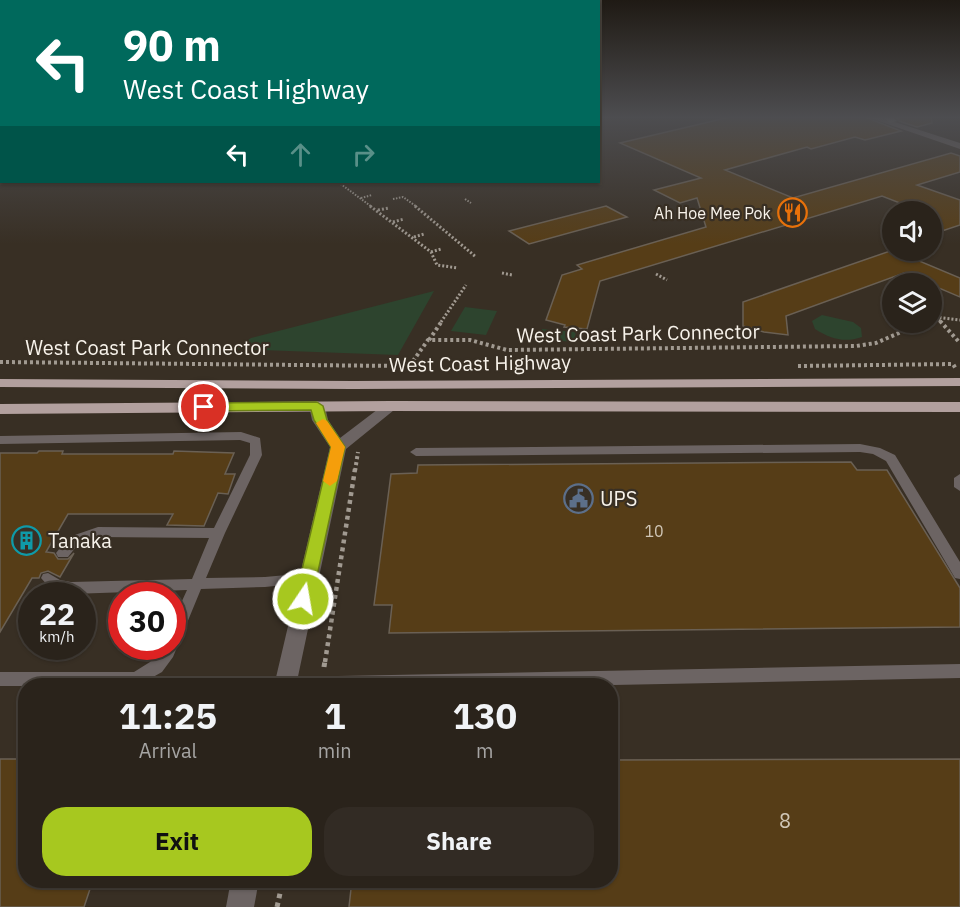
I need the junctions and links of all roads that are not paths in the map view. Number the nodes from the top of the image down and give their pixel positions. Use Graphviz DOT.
graph roads {
  1 [pos="960,382"];
  2 [pos="0,383"];
  3 [pos="805,383"];
  4 [pos="317,406"];
  5 [pos="391,406"];
  6 [pos="822,406"];
  7 [pos="960,407"];
  8 [pos="0,409"];
  9 [pos="0,440"];
  10 [pos="338,447"];
  11 [pos="416,452"];
  12 [pos="960,478"];
  13 [pos="960,487"];
  14 [pos="218,533"];
  15 [pos="63,553"];
  16 [pos="960,573"];
  17 [pos="48,578"];
  18 [pos="308,578"];
  19 [pos="199,584"];
  20 [pos="186,612"];
  21 [pos="164,660"];
  22 [pos="960,671"];
  23 [pos="138,678"];
  24 [pos="287,678"];
  25 [pos="616,678"];
  26 [pos="0,679"];
  27 [pos="18,679"];
  28 [pos="244,888"];
  29 [pos="240,907"];
  1 -- 3 [label="highway, West Coast Highway"];
  2 -- 3 [label="highway, West Coast Highway"];
  3 -- 6 [label="highway"];
  4 -- 5 [label="highway, West Coast Highway"];
  4 -- 8 [label="highway, West Coast Highway"];
  4 -- 10 [label="street"];
  5 -- 6 [label="highway, West Coast Highway"];
  5 -- 10 [label="street"];
  6 -- 7 [label="highway, West Coast Highway"];
  9 -- 14 [label="lane"];
  10 -- 18 [label="street"];
  11 -- 16 [label="lane"];
  12 -- 13 [label="lane"];
  14 -- 15 [label="lane"];
  14 -- 19 [label="lane"];
  17 -- 19 [label="lane"];
  18 -- 19 [label="lane"];
  18 -- 24 [label="street"];
  19 -- 20 [label="lane"];
  21 -- 23 [label="lane"];
  22 -- 25 [label="lane"];
  26 -- 27 [label="lane"];
  28 -- 29 [label="street"];
}
